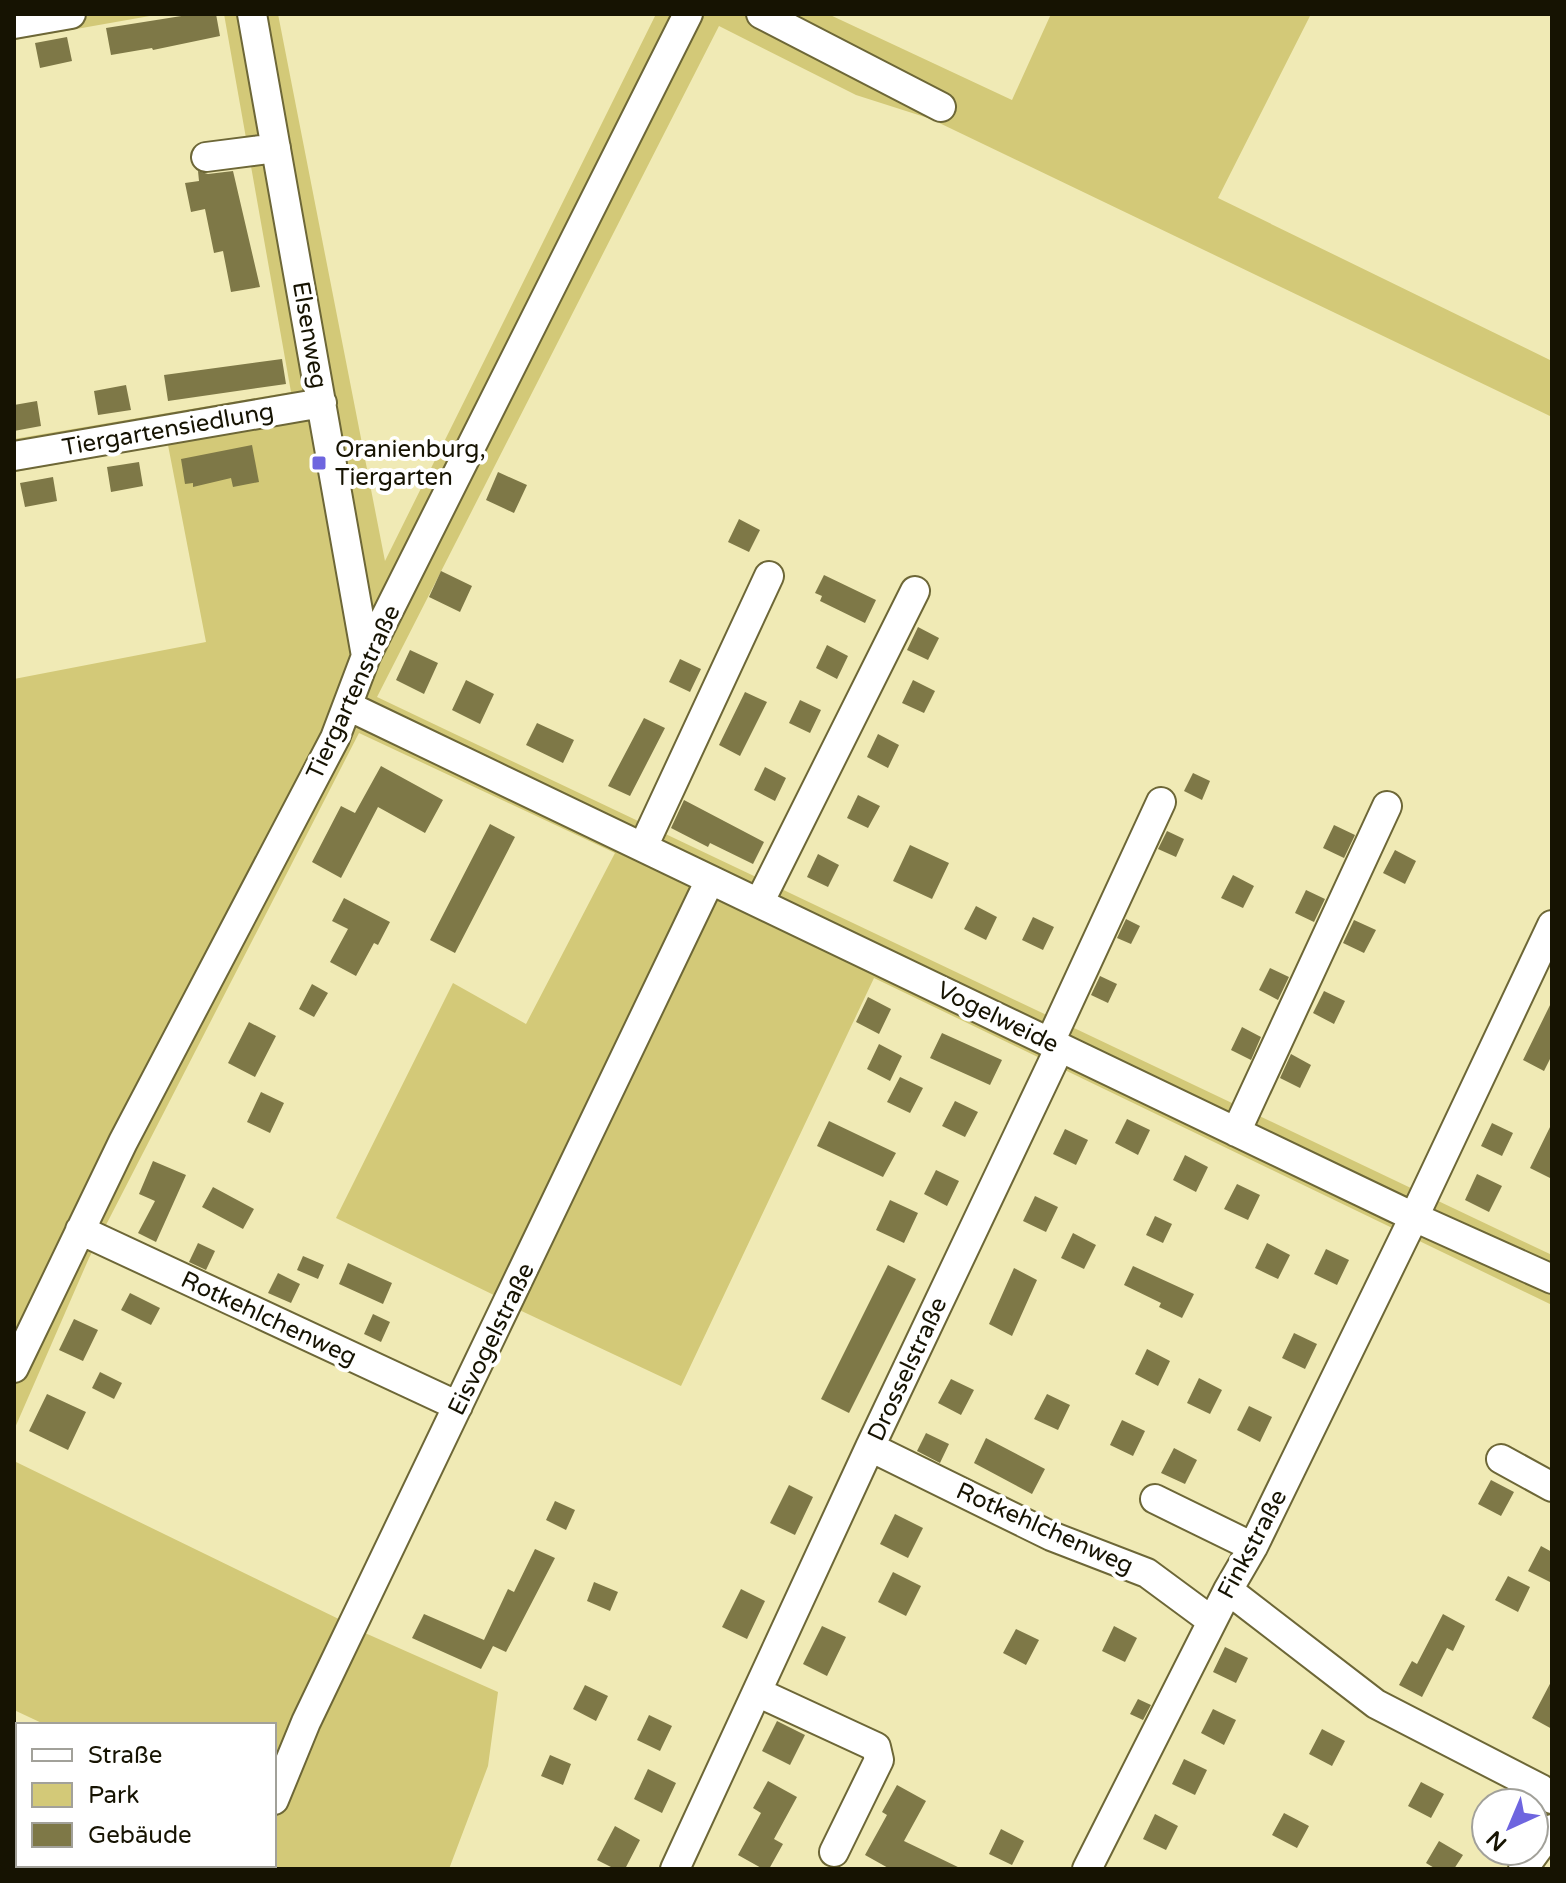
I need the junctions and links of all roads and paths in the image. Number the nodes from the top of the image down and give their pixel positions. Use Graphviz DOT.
graph roads {
  1 [pos="71,14"];
  2 [pos="252,14"];
  3 [pos="688,14"];
  4 [pos="761,14"];
  5 [pos="14,24"];
  6 [pos="941,107"];
  7 [pos="276,148"];
  8 [pos="206,157"];
  9 [pos="322,403"];
  10 [pos="14,456"];
  11 [pos="769,576"];
  12 [pos="915,591"];
  13 [pos="366,656"];
  14 [pos="348,706"];
  15 [pos="1161,802"];
  16 [pos="1387,806"];
  17 [pos="643,847"];
  18 [pos="710,880"];
  19 [pos="759,903"];
  20 [pos="1552,925"];
  21 [pos="1055,1045"];
  22 [pos="1236,1132"];
  23 [pos="1414,1217"];
  24 [pos="80,1230"];
  25 [pos="1549,1270"];
  26 [pos="14,1368"];
  27 [pos="458,1406"];
  28 [pos="870,1447"];
  29 [pos="1501,1459"];
  30 [pos="1552,1487"];
  31 [pos="1155,1499"];
  32 [pos="1253,1547"];
  33 [pos="1228,1590"];
  34 [pos="1212,1621"];
  35 [pos="757,1692"];
  36 [pos="276,1795"];
  37 [pos="1552,1799"];
  38 [pos="1552,1829"];
  39 [pos="834,1852"];
  40 [pos="675,1869"];
  41 [pos="1087,1869"];
  42 [pos="1523,1869"];
  1 -- 5 [label="street"];
  2 -- 7 [label="street, Elsenweg"];
  3 -- 13 [label="street, Tiergartenstraße"];
  4 -- 6 [label="street"];
  7 -- 8 [label="street"];
  7 -- 9 [label="street, Elsenweg"];
  9 -- 10 [label="street, Tiergartensiedlung"];
  9 -- 13 [label="street, Elsenweg"];
  11 -- 17 [label="street"];
  12 -- 19 [label="street"];
  13 -- 14 [label="street, Tiergartenstraße"];
  14 -- 17 [label="street, Vogelweide"];
  14 -- 24 [label="street, Tiergartenstraße"];
  15 -- 21 [label="street, Drosselstraße"];
  16 -- 22 [label="street"];
  17 -- 18 [label="street, Vogelweide"];
  18 -- 19 [label="street, Vogelweide"];
  18 -- 27 [label="street, Eisvogelstraße"];
  19 -- 21 [label="street, Vogelweide"];
  20 -- 23 [label="street, Finkstraße"];
  21 -- 22 [label="street, Vogelweide"];
  21 -- 28 [label="street, Drosselstraße"];
  22 -- 23 [label="street, Vogelweide"];
  23 -- 25 [label="street, Vogelweide"];
  23 -- 32 [label="street, Finkstraße"];
  24 -- 26 [label="street, Tiergartenstraße"];
  24 -- 27 [label="street, Rotkehlchenweg"];
  27 -- 36 [label="street, Eisvogelstraße"];
  28 -- 34 [label="street, Rotkehlchenweg"];
  28 -- 35 [label="street, Drosselstraße"];
  29 -- 30 [label="street"];
  31 -- 32 [label="street"];
  32 -- 33 [label="street, Finkstraße"];
  33 -- 34 [label="street, Finkstraße"];
  33 -- 37 [label="street"];
  34 -- 41 [label="street, Finkstraße"];
  35 -- 39 [label="street"];
  35 -- 40 [label="street, Drosselstraße"];
  38 -- 42 [label="street"];
}
